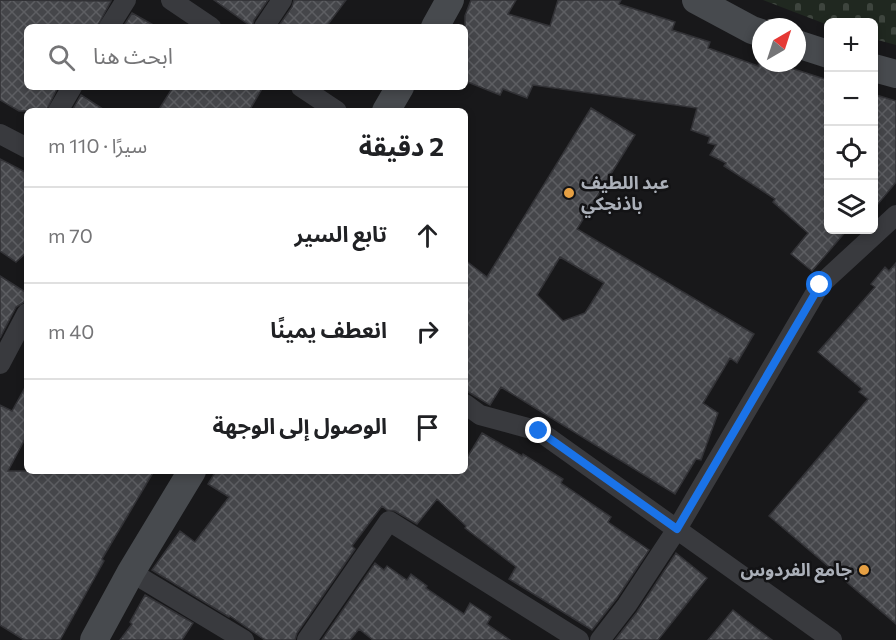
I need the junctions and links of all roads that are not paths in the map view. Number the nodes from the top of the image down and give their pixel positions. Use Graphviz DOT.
graph roads {
  1 [pos="126,0"];
  2 [pos="171,0"];
  3 [pos="282,0"];
  4 [pos="450,0"];
  5 [pos="696,0"];
  6 [pos="112,24"];
  7 [pos="207,24"];
  8 [pos="266,24"];
  9 [pos="437,24"];
  10 [pos="752,30"];
  11 [pos="806,47"];
  12 [pos="824,53"];
  13 [pos="878,69"];
  14 [pos="896,74"];
  15 [pos="70,90"];
  16 [pos="306,90"];
  17 [pos="398,90"];
  18 [pos="60,108"];
  19 [pos="332,108"];
  20 [pos="388,108"];
  21 [pos="0,134"];
  22 [pos="24,146"];
  23 [pos="896,215"];
  24 [pos="24,319"];
  25 [pos="0,364"];
  26 [pos="468,406"];
  27 [pos="190,474"];
  28 [pos="677,529"];
  29 [pos="131,572"];
  30 [pos="94,640"];
  31 [pos="244,640"];
  32 [pos="307,640"];
  33 [pos="579,640"];
  34 [pos="600,640"];
  35 [pos="832,640"];
  1 -- 6 [label="street"];
  2 -- 7 [label="street"];
  3 -- 8 [label="street"];
  4 -- 9 [label="street"];
  5 -- 10 [label="street"];
  11 -- 12 [label="street"];
  13 -- 14 [label="street"];
  15 -- 18 [label="street"];
  16 -- 19 [label="street"];
  17 -- 20 [label="street"];
  21 -- 22 [label="street"];
  23 -- 28 [label="street"];
  24 -- 25 [label="street"];
  26 -- 28 [label="street"];
  27 -- 29 [label="street"];
  28 -- 34 [label="street"];
  28 -- 35 [label="street"];
  29 -- 30 [label="street"];
  29 -- 31 [label="street"];
  32 -- 33 [label="street"];
}
